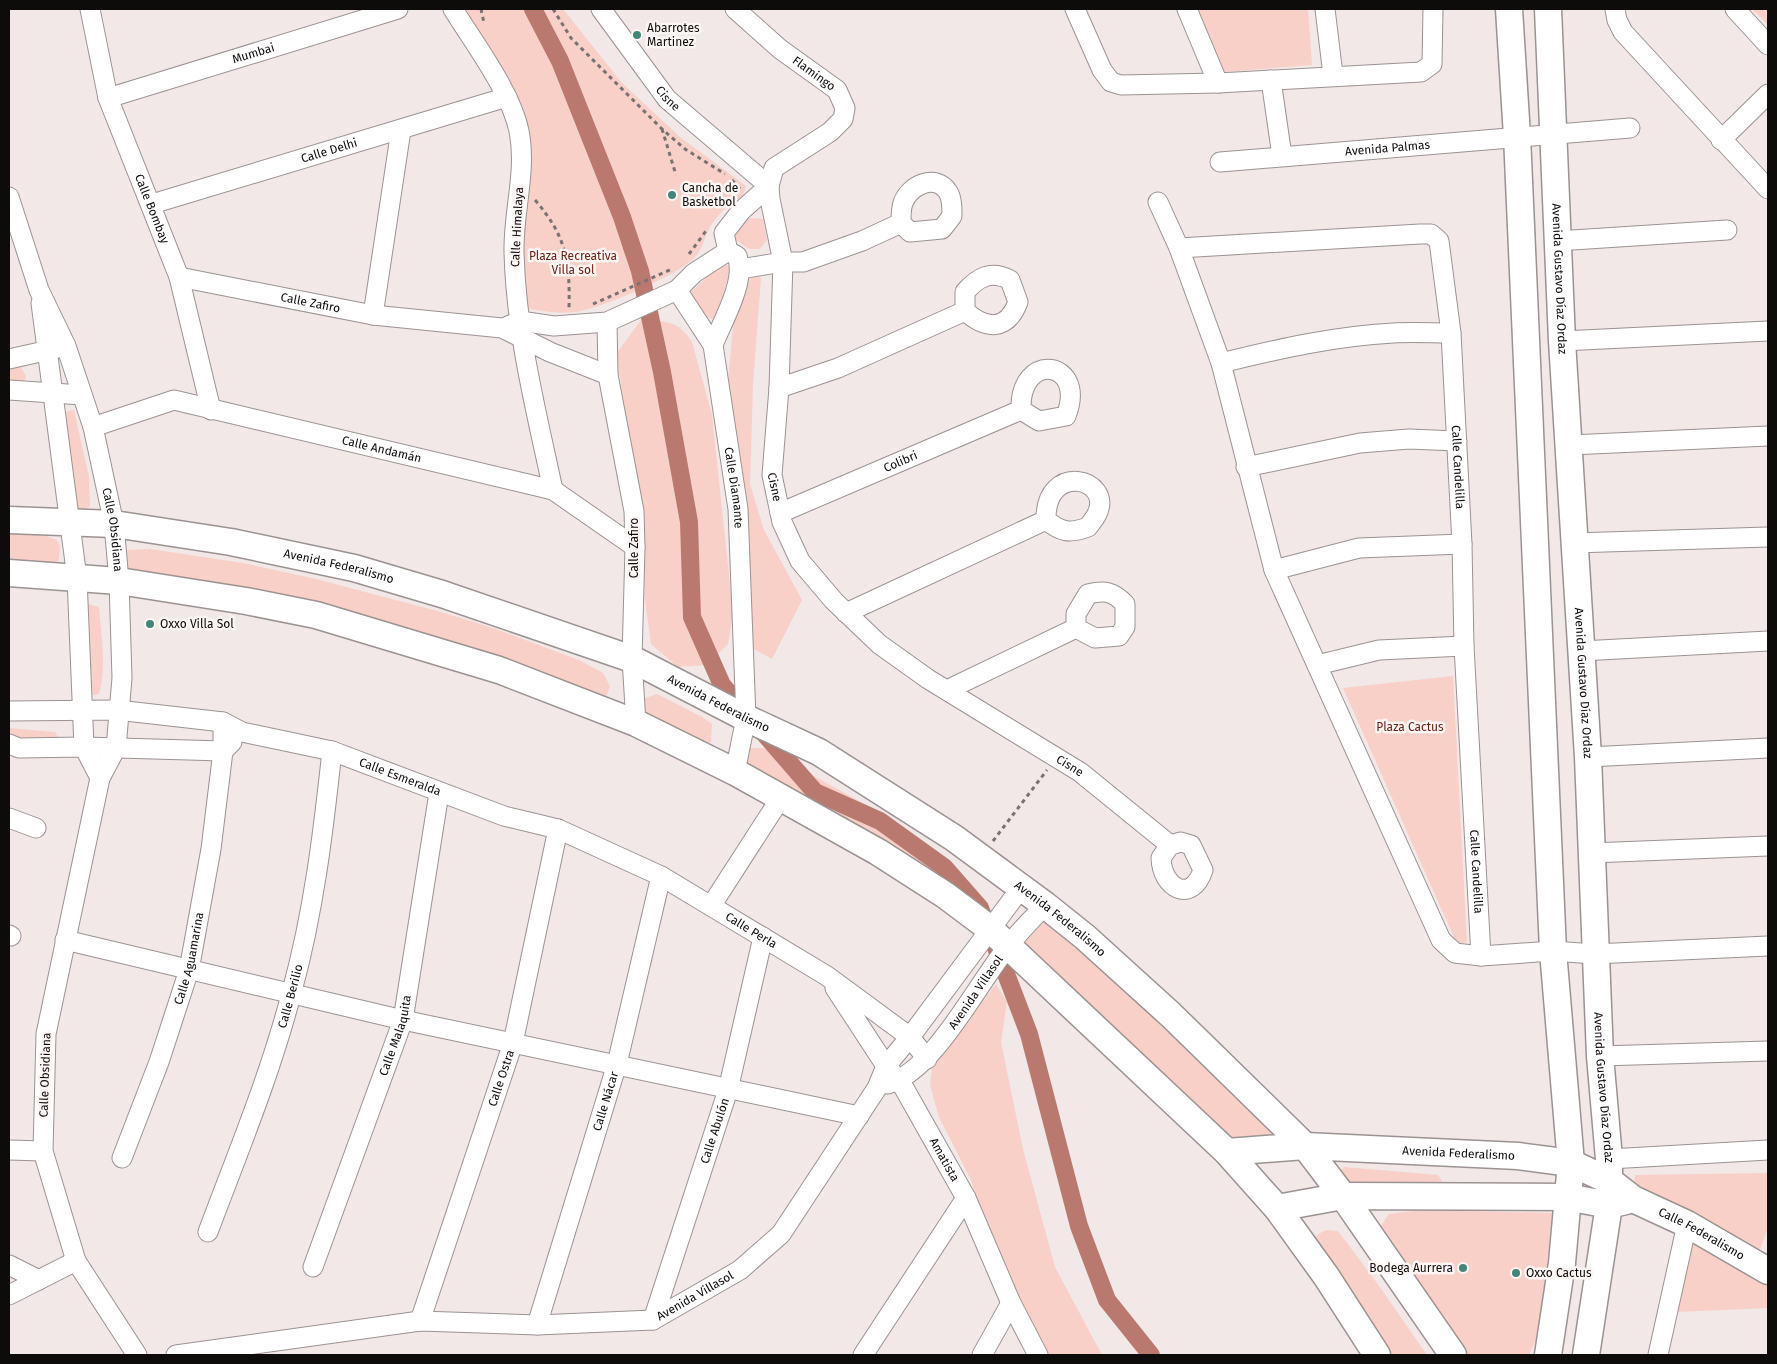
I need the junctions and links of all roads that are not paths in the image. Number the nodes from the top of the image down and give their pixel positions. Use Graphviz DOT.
graph roads {
  1 [pos="90,9"];
  2 [pos="398,9"];
  3 [pos="453,9"];
  4 [pos="601,9"];
  5 [pos="735,9"];
  6 [pos="1075,9"];
  7 [pos="1188,9"];
  8 [pos="1326,9"];
  9 [pos="1432,9"];
  10 [pos="1509,9"];
  11 [pos="1548,9"];
  12 [pos="1615,9"];
  13 [pos="1735,9"];
  14 [pos="1768,45"];
  15 [pos="1333,75"];
  16 [pos="1271,80"];
  17 [pos="1218,83"];
  18 [pos="1768,94"];
  19 [pos="507,97"];
  20 [pos="108,98"];
  21 [pos="1630,128"];
  22 [pos="401,130"];
  23 [pos="1553,134"];
  24 [pos="1517,136"];
  25 [pos="1721,140"];
  26 [pos="1282,156"];
  27 [pos="1220,162"];
  28 [pos="769,186"];
  29 [pos="1768,189"];
  30 [pos="9,197"];
  31 [pos="1158,202"];
  32 [pos="152,204"];
  33 [pos="901,223"];
  34 [pos="1728,230"];
  35 [pos="1557,241"];
  36 [pos="1179,248"];
  37 [pos="728,251"];
  38 [pos="783,262"];
  39 [pos="740,269"];
  40 [pos="179,277"];
  41 [pos="39,290"];
  42 [pos="677,290"];
  43 [pos="965,311"];
  44 [pos="373,315"];
  45 [pos="607,322"];
  46 [pos="520,329"];
  47 [pos="1768,331"];
  48 [pos="1451,333"];
  49 [pos="1562,341"];
  50 [pos="713,345"];
  51 [pos="66,346"];
  52 [pos="45,350"];
  53 [pos="9,359"];
  54 [pos="1221,363"];
  55 [pos="608,375"];
  56 [pos="779,388"];
  57 [pos="9,390"];
  58 [pos="52,394"];
  59 [pos="82,395"];
  60 [pos="211,410"];
  61 [pos="1021,410"];
  62 [pos="93,427"];
  63 [pos="1768,436"];
  64 [pos="1457,441"];
  65 [pos="1570,445"];
  66 [pos="1246,467"];
  67 [pos="553,490"];
  68 [pos="780,513"];
  69 [pos="9,520"];
  70 [pos="1046,520"];
  71 [pos="69,524"];
  72 [pos="114,524"];
  73 [pos="1768,537"];
  74 [pos="1573,543"];
  75 [pos="1462,544"];
  76 [pos="636,548"];
  77 [pos="1274,570"];
  78 [pos="9,573"];
  79 [pos="77,578"];
  80 [pos="119,581"];
  81 [pos="846,613"];
  82 [pos="1076,628"];
  83 [pos="1768,641"];
  84 [pos="1464,646"];
  85 [pos="1580,651"];
  86 [pos="632,659"];
  87 [pos="1317,665"];
  88 [pos="947,690"];
  89 [pos="81,709"];
  90 [pos="117,710"];
  91 [pos="9,711"];
  92 [pos="746,718"];
  93 [pos="223,722"];
  94 [pos="636,723"];
  95 [pos="242,732"];
  96 [pos="9,744"];
  97 [pos="84,747"];
  98 [pos="116,748"];
  99 [pos="1768,748"];
  100 [pos="223,751"];
  101 [pos="332,751"];
  102 [pos="1588,757"];
  103 [pos="734,772"];
  104 [pos="100,778"];
  105 [pos="439,793"];
  106 [pos="780,799"];
  107 [pos="9,818"];
  108 [pos="36,828"];
  109 [pos="558,829"];
  110 [pos="1170,845"];
  111 [pos="1768,846"];
  112 [pos="1591,853"];
  113 [pos="661,876"];
  114 [pos="1021,888"];
  115 [pos="1045,905"];
  116 [pos="711,906"];
  117 [pos="990,928"];
  118 [pos="763,937"];
  119 [pos="65,940"];
  120 [pos="1009,945"];
  121 [pos="1768,946"];
  122 [pos="1553,951"];
  123 [pos="1594,954"];
  124 [pos="1481,956"];
  125 [pos="189,970"];
  126 [pos="827,976"];
  127 [pos="292,992"];
  128 [pos="404,1020"];
  129 [pos="910,1037"];
  130 [pos="512,1043"];
  131 [pos="1768,1051"];
  132 [pos="1600,1056"];
  133 [pos="927,1058"];
  134 [pos="617,1064"];
  135 [pos="886,1066"];
  136 [pos="900,1081"];
  137 [pos="877,1088"];
  138 [pos="728,1090"];
  139 [pos="859,1116"];
  140 [pos="1304,1146"];
  141 [pos="9,1150"];
  142 [pos="1768,1150"];
  143 [pos="43,1151"];
  144 [pos="1227,1152"];
  145 [pos="122,1158"];
  146 [pos="1570,1163"];
  147 [pos="1615,1186"];
  148 [pos="1343,1196"];
  149 [pos="1567,1197"];
  150 [pos="966,1198"];
  151 [pos="1276,1208"];
  152 [pos="1687,1224"];
  153 [pos="208,1232"];
  154 [pos="76,1261"];
  155 [pos="9,1265"];
  156 [pos="313,1267"];
  157 [pos="1768,1271"];
  158 [pos="39,1280"];
  159 [pos="9,1295"];
  160 [pos="1011,1303"];
  161 [pos="653,1320"];
  162 [pos="420,1321"];
  163 [pos="537,1324"];
  164 [pos="137,1355"];
  165 [pos="176,1355"];
  166 [pos="862,1355"];
  167 [pos="982,1355"];
  168 [pos="1038,1355"];
  169 [pos="1377,1355"];
  170 [pos="1453,1355"];
  171 [pos="1548,1355"];
  172 [pos="1586,1355"];
  173 [pos="1658,1355"];
  1 -- 20 [label="street, Calle Bombay"];
  2 -- 20 [label="street, Mumbai"];
  3 -- 19 [label="street, Calle Himalaya"];
  4 -- 28 [label="street, Cisne"];
  5 -- 28 [label="street, Flamingo"];
  6 -- 17 [label="street"];
  7 -- 17 [label="street"];
  8 -- 15 [label="street"];
  9 -- 15 [label="street"];
  10 -- 24 [label="street"];
  11 -- 23 [label="street, Avenida Gustavo Díaz Ordaz"];
  12 -- 25 [label="street"];
  13 -- 14 [label="street"];
  15 -- 16 [label="street"];
  16 -- 17 [label="street"];
  16 -- 26 [label="street"];
  18 -- 25 [label="street"];
  19 -- 22 [label="street, Calle Delhi"];
  19 -- 46 [label="street, Calle Himalaya"];
  20 -- 32 [label="street, Calle Bombay"];
  21 -- 23 [label="street, Avenida Palmas"];
  22 -- 32 [label="street, Calle Delhi"];
  22 -- 44 [label="street"];
  23 -- 24 [label="street, Avenida Palmas"];
  23 -- 35 [label="street, Avenida Gustavo Díaz Ordaz"];
  24 -- 26 [label="street, Avenida Palmas"];
  24 -- 122 [label="street"];
  25 -- 29 [label="street"];
  26 -- 27 [label="street, Avenida Palmas"];
  28 -- 37 [label="street"];
  28 -- 38 [label="street, Cisne"];
  30 -- 41 [label="street, Calle Obsidiana"];
  31 -- 36 [label="street"];
  32 -- 40 [label="street, Calle Bombay"];
  33 -- 38 [label="street"];
  34 -- 35 [label="street"];
  35 -- 49 [label="street, Avenida Gustavo Díaz Ordaz"];
  36 -- 48 [label="street, Calle Candelilla"];
  36 -- 54 [label="street"];
  37 -- 39 [label="street"];
  37 -- 42 [label="street"];
  38 -- 39 [label="street"];
  38 -- 56 [label="street, Cisne"];
  39 -- 50 [label="street"];
  40 -- 44 [label="street, Calle Zafiro"];
  40 -- 60 [label="street, Calle Bombay"];
  41 -- 51 [label="street, Calle Obsidiana"];
  41 -- 52 [label="street, Calle Obsidiana"];
  42 -- 45 [label="street"];
  42 -- 50 [label="street, Calle Diamante"];
  43 -- 56 [label="street"];
  44 -- 46 [label="street, Calle Zafiro"];
  45 -- 46 [label="street, Calle Zafiro"];
  45 -- 55 [label="street, Calle Zafiro"];
  46 -- 55 [label="street, Calle Zafiro"];
  46 -- 67 [label="street, Calle Himalaya"];
  47 -- 49 [label="street"];
  48 -- 54 [label="street"];
  48 -- 64 [label="street, Calle Candelilla"];
  49 -- 65 [label="street, Avenida Gustavo Díaz Ordaz"];
  50 -- 92 [label="street, Calle Diamante"];
  51 -- 52 [label="street"];
  51 -- 59 [label="street, Calle Obsidiana"];
  52 -- 53 [label="street"];
  52 -- 58 [label="street, Calle Obsidiana"];
  54 -- 66 [label="street"];
  55 -- 76 [label="street, Calle Zafiro"];
  56 -- 68 [label="street, Cisne"];
  57 -- 58 [label="street"];
  58 -- 59 [label="street"];
  58 -- 71 [label="street, Calle Obsidiana"];
  59 -- 62 [label="street, Calle Obsidiana"];
  60 -- 62 [label="street, Calle Andamán"];
  60 -- 67 [label="street, Calle Andamán"];
  61 -- 68 [label="street, Colibri"];
  62 -- 72 [label="street, Calle Obsidiana"];
  63 -- 65 [label="street"];
  64 -- 66 [label="street"];
  64 -- 75 [label="street, Calle Candelilla"];
  65 -- 74 [label="street, Avenida Gustavo Díaz Ordaz"];
  66 -- 77 [label="street"];
  67 -- 76 [label="street"];
  68 -- 81 [label="street, Cisne"];
  69 -- 71 [label="street, Avenida Federalismo"];
  70 -- 81 [label="street"];
  71 -- 72 [label="street, Avenida Federalismo"];
  71 -- 79 [label="street, Calle Obsidiana"];
  72 -- 80 [label="street, Calle Obsidiana"];
  72 -- 86 [label="street, Avenida Federalismo"];
  73 -- 74 [label="street"];
  74 -- 85 [label="street, Avenida Gustavo Díaz Ordaz"];
  75 -- 77 [label="street"];
  75 -- 84 [label="street, Calle Candelilla"];
  76 -- 86 [label="street, Calle Zafiro"];
  77 -- 87 [label="street"];
  78 -- 79 [label="street"];
  79 -- 80 [label="street"];
  79 -- 89 [label="street, Calle Obsidiana"];
  80 -- 90 [label="street, Calle Obsidiana"];
  80 -- 94 [label="street"];
  81 -- 88 [label="street, Cisne"];
  82 -- 88 [label="street"];
  83 -- 85 [label="street"];
  84 -- 87 [label="street"];
  84 -- 124 [label="street, Calle Candelilla"];
  85 -- 102 [label="street, Avenida Gustavo Díaz Ordaz"];
  86 -- 92 [label="street, Avenida Federalismo"];
  86 -- 94 [label="street, Calle Zafiro"];
  87 -- 124 [label="street"];
  88 -- 110 [label="street, Cisne"];
  89 -- 90 [label="street, Calle Esmeralda"];
  89 -- 91 [label="street, Calle Esmeralda"];
  89 -- 97 [label="street, Calle Obsidiana"];
  90 -- 93 [label="street, Calle Esmeralda"];
  90 -- 98 [label="street, Calle Obsidiana"];
  92 -- 103 [label="street, Calle Diamante"];
  92 -- 114 [label="street, Avenida Federalismo"];
  93 -- 95 [label="street, Calle Esmeralda"];
  93 -- 100 [label="street, Calle Aguamarina"];
  94 -- 103 [label="street"];
  95 -- 100 [label="street"];
  95 -- 101 [label="street, Calle Esmeralda"];
  96 -- 97 [label="street"];
  97 -- 98 [label="street"];
  97 -- 104 [label="street, Calle Obsidiana"];
  98 -- 100 [label="street"];
  98 -- 104 [label="street, Calle Obsidiana"];
  99 -- 102 [label="street"];
  100 -- 125 [label="street, Calle Aguamarina"];
  101 -- 105 [label="street, Calle Esmeralda"];
  101 -- 127 [label="street, Calle Berilio"];
  102 -- 112 [label="street, Avenida Gustavo Díaz Ordaz"];
  103 -- 106 [label="street"];
  104 -- 119 [label="street, Calle Obsidiana"];
  105 -- 109 [label="street, Calle Esmeralda"];
  105 -- 128 [label="street, Calle Malaquita"];
  106 -- 116 [label="street"];
  106 -- 117 [label="street"];
  107 -- 108 [label="street"];
  109 -- 113 [label="street, Calle Perla"];
  109 -- 130 [label="street, Calle Ostra"];
  111 -- 112 [label="street"];
  112 -- 123 [label="street, Avenida Gustavo Díaz Ordaz"];
  113 -- 116 [label="street, Calle Perla"];
  113 -- 134 [label="street, Calle Nácar"];
  114 -- 115 [label="street, Avenida Federalismo"];
  114 -- 117 [label="street, Avenida Villasol"];
  115 -- 120 [label="street, Avenida Villasol"];
  115 -- 140 [label="street, Avenida Federalismo"];
  116 -- 118 [label="street, Calle Perla"];
  117 -- 120 [label="street"];
  117 -- 129 [label="street, Avenida Villasol"];
  118 -- 126 [label="street, Calle Perla"];
  118 -- 138 [label="street, Calle Abulón"];
  119 -- 125 [label="street"];
  119 -- 143 [label="street, Calle Obsidiana"];
  120 -- 133 [label="street, Avenida Villasol"];
  120 -- 144 [label="street"];
  121 -- 123 [label="street"];
  122 -- 123 [label="street"];
  122 -- 124 [label="street"];
  122 -- 146 [label="street"];
  123 -- 132 [label="street, Avenida Gustavo Díaz Ordaz"];
  125 -- 127 [label="street"];
  125 -- 145 [label="street, Calle Aguamarina"];
  126 -- 129 [label="street, Calle Perla"];
  126 -- 135 [label="street, Amatista"];
  127 -- 128 [label="street"];
  127 -- 153 [label="street, Calle Berilio"];
  128 -- 130 [label="street"];
  128 -- 156 [label="street, Calle Malaquita"];
  129 -- 133 [label="street, Calle Perla"];
  129 -- 135 [label="street, Avenida Villasol"];
  130 -- 134 [label="street"];
  130 -- 162 [label="street, Calle Ostra"];
  131 -- 132 [label="street"];
  132 -- 147 [label="street, Avenida Gustavo Díaz Ordaz"];
  133 -- 136 [label="street, Avenida Villasol"];
  134 -- 138 [label="street"];
  134 -- 163 [label="street, Calle Nácar"];
  135 -- 136 [label="street, Amatista"];
  135 -- 137 [label="street, Avenida Villasol"];
  136 -- 137 [label="street, Avenida Villasol"];
  136 -- 150 [label="street, Amatista"];
  137 -- 139 [label="street, Avenida Villasol"];
  138 -- 139 [label="street"];
  138 -- 161 [label="street, Calle Abulón"];
  139 -- 161 [label="street, Avenida Villasol"];
  140 -- 144 [label="street, Avenida Federalismo"];
  140 -- 146 [label="street, Avenida Federalismo"];
  140 -- 148 [label="street, Avenida Federalismo"];
  141 -- 143 [label="street"];
  142 -- 147 [label="street"];
  143 -- 154 [label="street, Calle Obsidiana"];
  144 -- 151 [label="street"];
  146 -- 147 [label="street, Avenida Federalismo"];
  146 -- 149 [label="street"];
  147 -- 149 [label="street"];
  147 -- 152 [label="street, Calle Federalismo"];
  147 -- 172 [label="street, Avenida Gustavo Díaz Ordaz"];
  148 -- 149 [label="street"];
  148 -- 151 [label="street"];
  148 -- 170 [label="street, Avenida Federalismo"];
  149 -- 171 [label="street"];
  150 -- 160 [label="street, Amatista"];
  150 -- 166 [label="street"];
  151 -- 169 [label="street"];
  152 -- 157 [label="street, Calle Federalismo"];
  152 -- 173 [label="street"];
  154 -- 158 [label="street"];
  154 -- 164 [label="street, Calle Obsidiana"];
  155 -- 158 [label="street"];
  158 -- 159 [label="street"];
  160 -- 167 [label="street"];
  160 -- 168 [label="street, Amatista"];
  161 -- 163 [label="street, Avenida Villasol"];
  162 -- 163 [label="street, Avenida Villasol"];
  162 -- 165 [label="street"];
}
